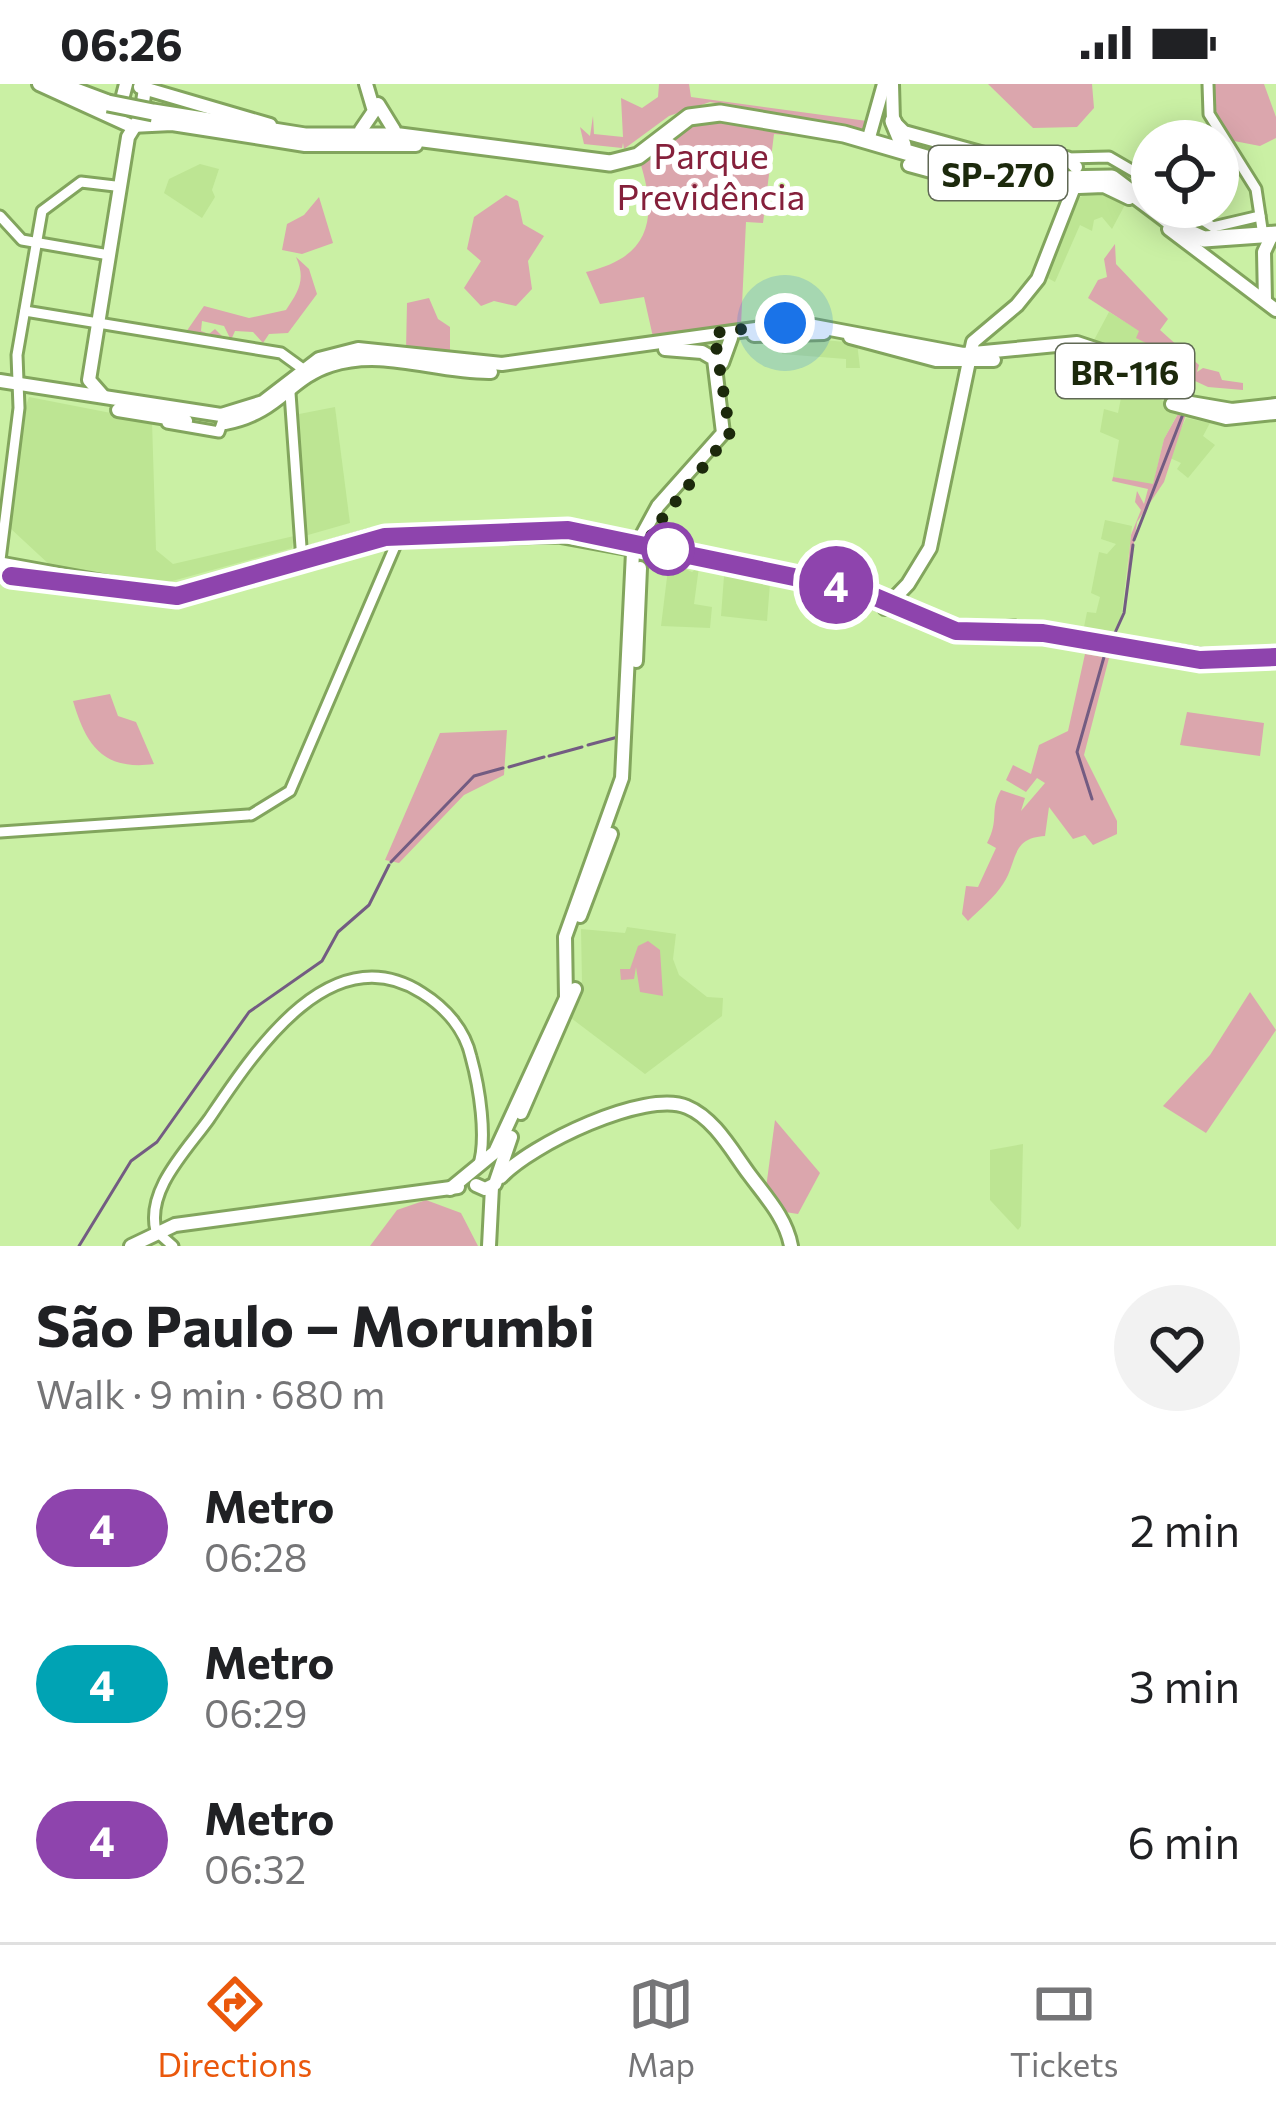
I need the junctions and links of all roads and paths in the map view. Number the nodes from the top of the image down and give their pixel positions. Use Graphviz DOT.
graph roads {
  1 [pos="39,84"];
  2 [pos="57,84"];
  3 [pos="73,84"];
  4 [pos="1208,84"];
  5 [pos="137,85"];
  6 [pos="374,88"];
  7 [pos="887,89"];
  8 [pos="170,97"];
  9 [pos="106,100"];
  10 [pos="152,114"];
  11 [pos="893,121"];
  12 [pos="128,125"];
  13 [pos="186,125"];
  14 [pos="271,125"];
  15 [pos="239,130"];
  16 [pos="361,130"];
  17 [pos="394,130"];
  18 [pos="499,134"];
  19 [pos="869,137"];
  20 [pos="456,138"];
  21 [pos="654,144"];
  22 [pos="904,154"];
  23 [pos="1131,168"];
  24 [pos="1076,178"];
  25 [pos="1131,183"];
  26 [pos="115,186"];
  27 [pos="3,220"];
  28 [pos="1198,228"];
  29 [pos="1222,228"];
  30 [pos="1267,233"];
  31 [pos="37,243"];
  32 [pos="106,255"];
  33 [pos="1270,306"];
  34 [pos="26,311"];
  35 [pos="95,322"];
  36 [pos="698,336"];
  37 [pos="715,337"];
  38 [pos="731,338"];
  39 [pos="685,349"];
  40 [pos="967,358"];
  41 [pos="722,363"];
  42 [pos="303,369"];
  43 [pos="84,376"];
  44 [pos="0,381"];
  45 [pos="17,388"];
  46 [pos="0,391"];
  47 [pos="65,393"];
  48 [pos="290,393"];
  49 [pos="82,400"];
  50 [pos="111,400"];
  51 [pos="1276,409"];
  52 [pos="222,419"];
  53 [pos="662,508"];
  54 [pos="399,540"];
  55 [pos="639,546"];
  56 [pos="302,561"];
  57 [pos="0,563"];
  58 [pos="0,576"];
  59 [pos="908,584"];
  60 [pos="887,605"];
  61 [pos="909,611"];
  62 [pos="1276,660"];
  63 [pos="0,832"];
  64 [pos="522,1101"];
  65 [pos="481,1137"];
  66 [pos="511,1138"];
  67 [pos="527,1158"];
  68 [pos="489,1171"];
  69 [pos="157,1231"];
  70 [pos="131,1246"];
  71 [pos="173,1246"];
  72 [pos="489,1246"];
  73 [pos="791,1246"];
  1 -- 9 [label="main road"];
  2 -- 9 [label="highway, SP-270"];
  3 -- 9 [label="highway, SP-270"];
  4 -- 30 [label="street"];
  5 -- 8 [label="main road"];
  5 -- 12 [label="main road"];
  5 -- 12 [label="main road"];
  6 -- 16 [label="main road"];
  6 -- 17 [label="main road"];
  7 -- 11 [label="main road"];
  7 -- 19 [label="main road"];
  8 -- 10 [label="main road"];
  8 -- 14 [label="main road"];
  9 -- 10 [label="highway, SP-270, bridge"];
  9 -- 12 [label="main road"];
  10 -- 12 [label="main road"];
  10 -- 13 [label="main road"];
  10 -- 14 [label="highway, SP-270"];
  10 -- 15 [label="highway, SP-270"];
  11 -- 22 [label="highway"];
  11 -- 24 [label="main road"];
  12 -- 26 [label="main road"];
  12 -- 32 [label="main road"];
  13 -- 15 [label="highway"];
  14 -- 16 [label="highway, SP-270"];
  15 -- 21 [label="highway, SP-270"];
  15 -- 21 [label="main road"];
  16 -- 17 [label="highway, SP-270"];
  17 -- 20 [label="highway, SP-270"];
  18 -- 20 [label="highway"];
  19 -- 20 [label="highway, SP-270"];
  19 -- 21 [label="highway, SP-270"];
  19 -- 22 [label="highway, SP-270"];
  22 -- 24 [label="main road"];
  22 -- 25 [label="highway, SP-270"];
  22 -- 30 [label="highway, SP-270"];
  23 -- 24 [label="street"];
  24 -- 33 [label="main road"];
  24 -- 40 [label="main road"];
  26 -- 31 [label="street"];
  26 -- 32 [label="main road"];
  27 -- 31 [label="street"];
  28 -- 30 [label="highway"];
  29 -- 30 [label="street"];
  30 -- 33 [label="main road"];
  31 -- 32 [label="street"];
  31 -- 34 [label="street"];
  32 -- 35 [label="main road"];
  34 -- 35 [label="street"];
  34 -- 45 [label="street"];
  35 -- 42 [label="street"];
  35 -- 43 [label="main road"];
  35 -- 50 [label="main road"];
  36 -- 37 [label="main road, BR-116"];
  36 -- 39 [label="main road"];
  36 -- 42 [label="main road, BR-116"];
  37 -- 38 [label="main road, BR-116"];
  37 -- 39 [label="main road, BR-116"];
  37 -- 40 [label="main road, BR-116"];
  37 -- 41 [label="main road"];
  38 -- 40 [label="main road, BR-116"];
  38 -- 41 [label="main road"];
  39 -- 48 [label="main road, BR-116"];
  39 -- 53 [label="main road"];
  40 -- 51 [label="main road, BR-116"];
  40 -- 59 [label="main road"];
  41 -- 53 [label="main road"];
  42 -- 52 [label="main road, BR-116"];
  43 -- 47 [label="main road"];
  43 -- 49 [label="main road"];
  44 -- 45 [label="main road, BR-116"];
  45 -- 46 [label="main road, BR-116"];
  45 -- 47 [label="main road, BR-116"];
  45 -- 49 [label="main road, BR-116"];
  45 -- 57 [label="street"];
  47 -- 49 [label="main road, BR-116"];
  48 -- 52 [label="main road, BR-116"];
  48 -- 56 [label="street"];
  49 -- 50 [label="main road, BR-116"];
  49 -- 52 [label="main road, BR-116"];
  50 -- 52 [label="main road, BR-116"];
  53 -- 55 [label="main road"];
  54 -- 55 [label="highway"];
  54 -- 56 [label="highway"];
  54 -- 63 [label="street"];
  55 -- 60 [label="highway"];
  55 -- 64 [label="main road"];
  56 -- 57 [label="highway"];
  56 -- 58 [label="highway"];
  59 -- 60 [label="main road"];
  59 -- 61 [label="main road"];
  60 -- 61 [label="highway"];
  60 -- 62 [label="highway"];
  61 -- 62 [label="highway"];
  64 -- 66 [label="main road"];
  64 -- 68 [label="main road"];
  65 -- 68 [label="street"];
  65 -- 68 [label="street"];
  65 -- 69 [label="street"];
  66 -- 67 [label="main road"];
  66 -- 68 [label="main road"];
  67 -- 68 [label="main road"];
  67 -- 73 [label="main road"];
  68 -- 69 [label="main road"];
  68 -- 72 [label="main road"];
  69 -- 70 [label="main road"];
  69 -- 71 [label="street"];
}
